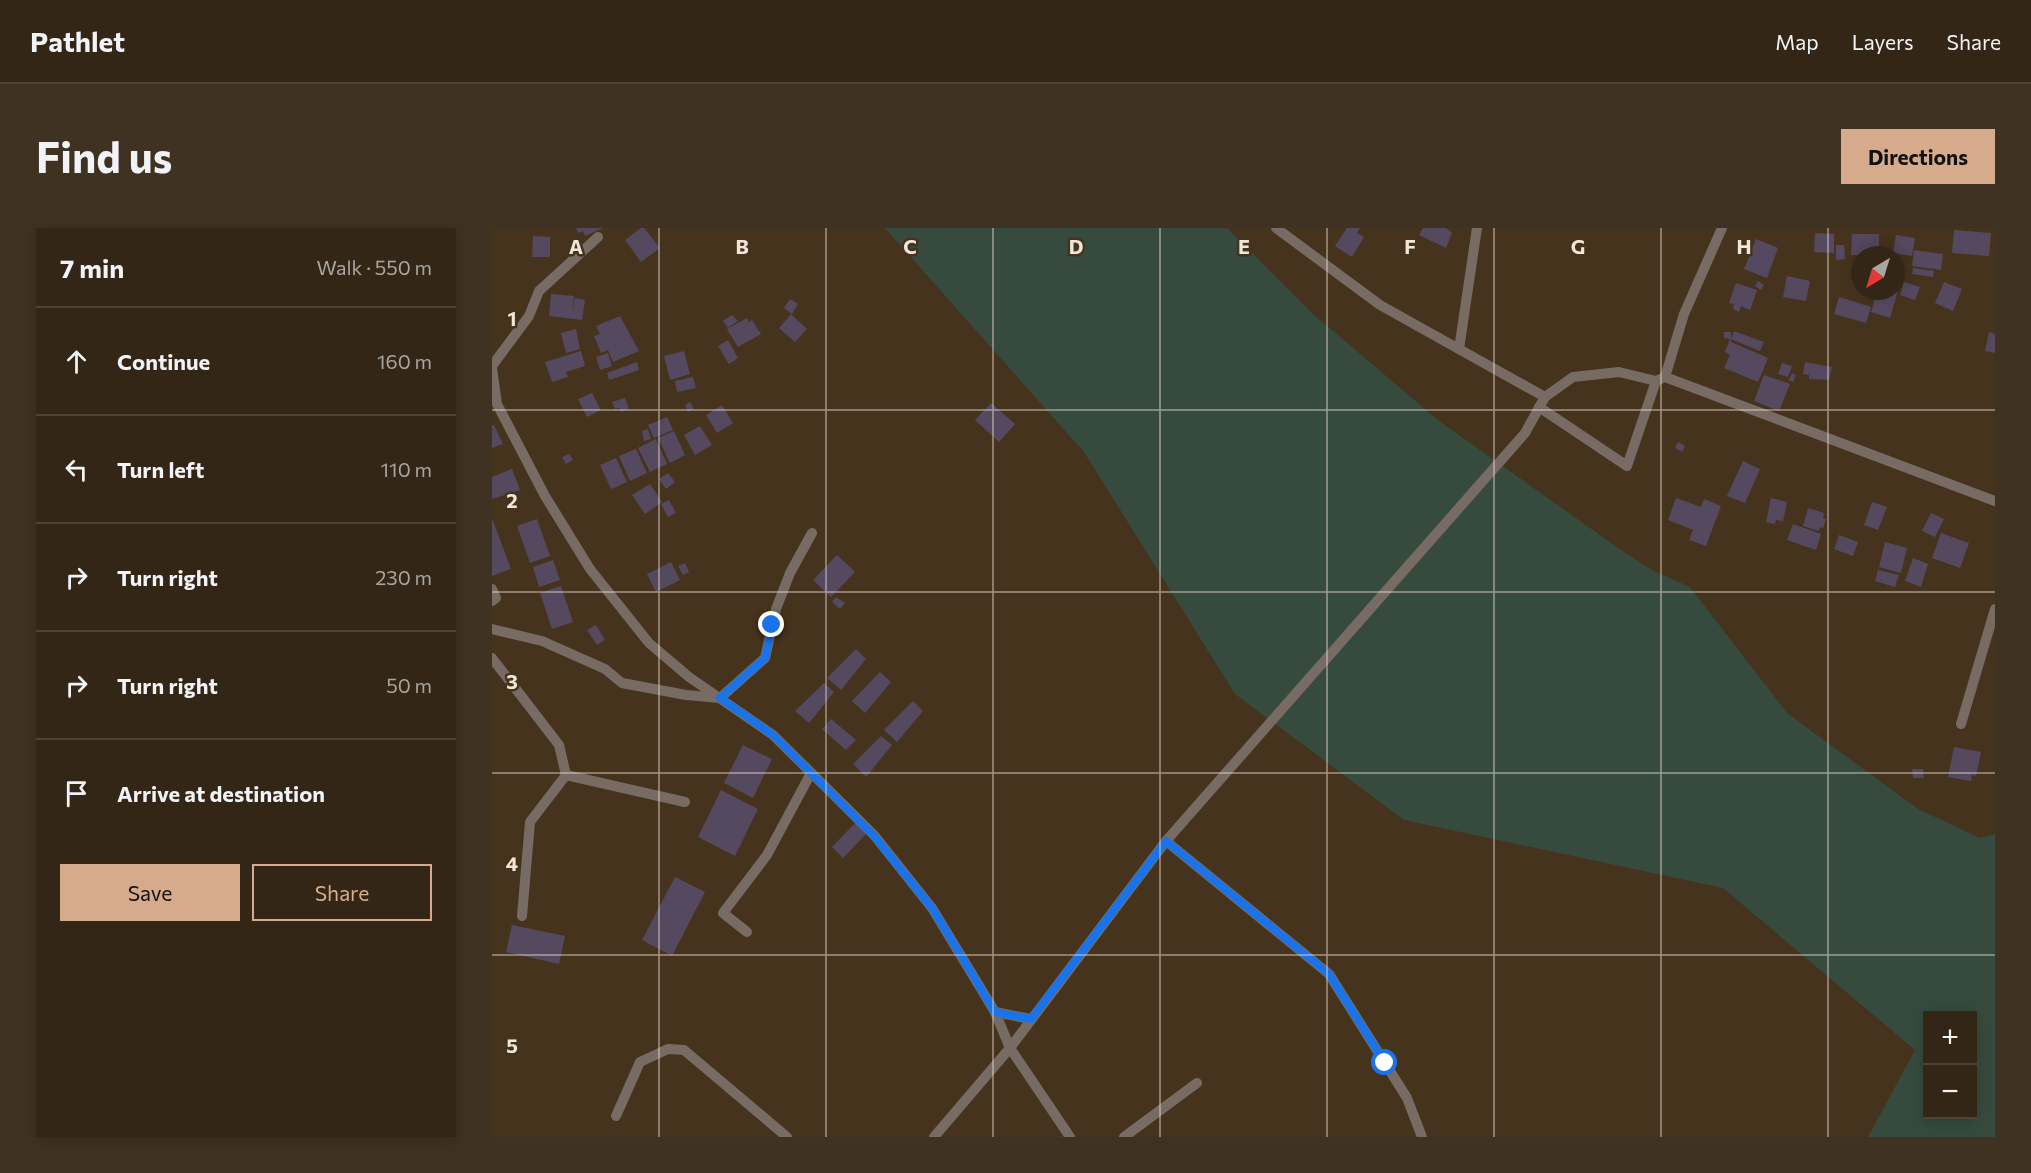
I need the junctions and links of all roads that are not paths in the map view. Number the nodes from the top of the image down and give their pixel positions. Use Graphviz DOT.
graph roads {
  1 [pos="1276,228"];
  2 [pos="1477,228"];
  3 [pos="1722,228"];
  4 [pos="598,237"];
  5 [pos="1459,349"];
  6 [pos="492,367"];
  7 [pos="1660,379"];
  8 [pos="1545,397"];
  9 [pos="1539,407"];
  10 [pos="1995,501"];
  11 [pos="812,533"];
  12 [pos="492,589"];
  13 [pos="492,601"];
  14 [pos="1995,609"];
  15 [pos="492,629"];
  16 [pos="492,658"];
  17 [pos="720,698"];
  18 [pos="1961,724"];
  19 [pos="811,773"];
  20 [pos="566,775"];
  21 [pos="684,802"];
  22 [pos="1166,841"];
  23 [pos="522,915"];
  24 [pos="747,932"];
  25 [pos="995,1012"];
  26 [pos="1031,1019"];
  27 [pos="1010,1047"];
  28 [pos="1197,1083"];
  29 [pos="616,1116"];
  30 [pos="787,1137"];
  31 [pos="934,1137"];
  32 [pos="1070,1137"];
  33 [pos="1124,1137"];
  34 [pos="1422,1137"];
  1 -- 5 [label="street"];
  2 -- 5 [label="street"];
  3 -- 7 [label="street"];
  4 -- 6 [label="street"];
  5 -- 8 [label="street"];
  6 -- 17 [label="street"];
  7 -- 8 [label="street"];
  7 -- 9 [label="street"];
  7 -- 10 [label="street"];
  8 -- 9 [label="street"];
  9 -- 22 [label="street"];
  11 -- 17 [label="street"];
  12 -- 13 [label="street"];
  14 -- 18 [label="street"];
  15 -- 17 [label="street"];
  16 -- 20 [label="street"];
  17 -- 19 [label="street"];
  19 -- 24 [label="street"];
  19 -- 25 [label="street"];
  20 -- 21 [label="street"];
  20 -- 23 [label="street"];
  22 -- 26 [label="street"];
  22 -- 34 [label="street"];
  25 -- 26 [label="street"];
  25 -- 27 [label="street"];
  26 -- 27 [label="street"];
  27 -- 31 [label="street"];
  27 -- 32 [label="street"];
  28 -- 33 [label="street"];
  29 -- 30 [label="street"];
}
